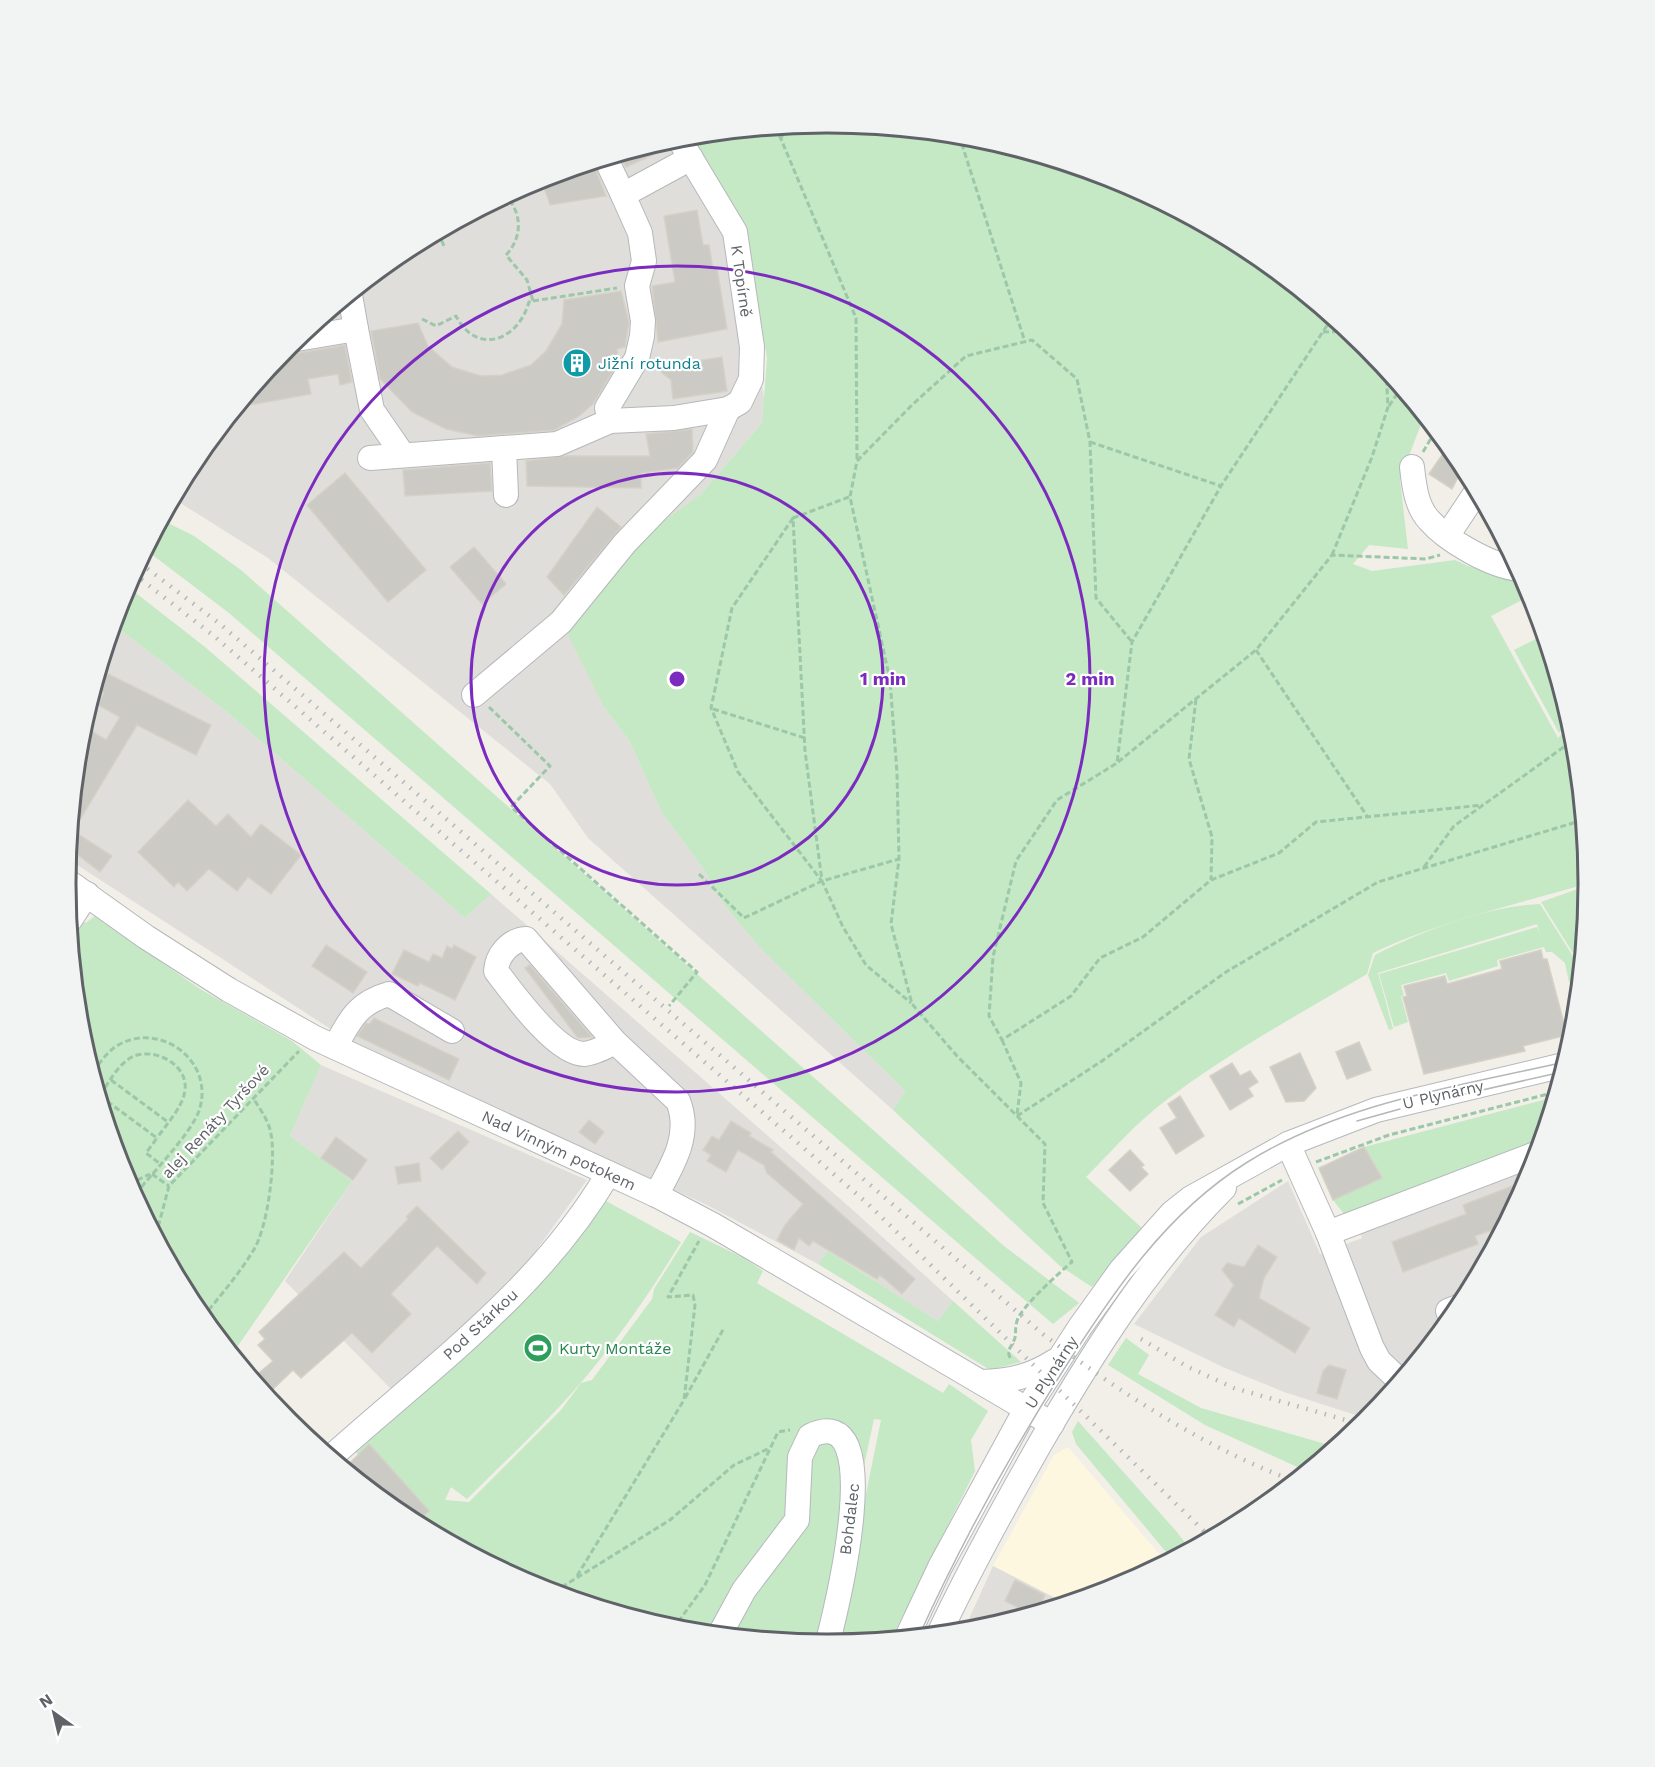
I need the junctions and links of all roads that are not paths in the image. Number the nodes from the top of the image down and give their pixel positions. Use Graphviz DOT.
graph roads {
  1 [pos="684,147"];
  2 [pos="691,158"];
  3 [pos="609,165"];
  4 [pos="623,195"];
  5 [pos="351,303"];
  6 [pos="356,329"];
  7 [pos="313,336"];
  8 [pos="734,405"];
  9 [pos="610,421"];
  10 [pos="504,448"];
  11 [pos="403,455"];
  12 [pos="370,458"];
  13 [pos="1412,467"];
  14 [pos="506,495"];
  15 [pos="1473,500"];
  16 [pos="1456,542"];
  17 [pos="1507,564"];
  18 [pos="474,695"];
  19 [pos="76,887"];
  20 [pos="87,894"];
  21 [pos="77,909"];
  22 [pos="452,1031"];
  23 [pos="615,1042"];
  24 [pos="325,1043"];
  25 [pos="1556,1067"];
  26 [pos="1288,1144"];
  27 [pos="1526,1157"];
  28 [pos="1258,1161"];
  29 [pos="608,1174"];
  30 [pos="656,1195"];
  31 [pos="1328,1233"];
  32 [pos="1059,1358"];
  33 [pos="1395,1376"];
  34 [pos="981,1382"];
  35 [pos="1040,1417"];
  36 [pos="336,1451"];
  37 [pos="943,1625"];
  38 [pos="724,1627"];
  39 [pos="932,1627"];
  40 [pos="911,1630"];
  41 [pos="830,1634"];
  1 -- 2 [label="street, K Topírně"];
  2 -- 4 [label="street"];
  2 -- 8 [label="street, K Topírně"];
  3 -- 4 [label="street"];
  4 -- 9 [label="street"];
  5 -- 6 [label="street"];
  6 -- 7 [label="street"];
  6 -- 11 [label="street"];
  8 -- 9 [label="street"];
  8 -- 18 [label="street, K Topírně"];
  9 -- 10 [label="street"];
  10 -- 11 [label="street"];
  10 -- 14 [label="street"];
  11 -- 12 [label="street"];
  13 -- 16 [label="street"];
  15 -- 16 [label="street"];
  16 -- 17 [label="street"];
  19 -- 20 [label="street, Nad Vinným potokem"];
  20 -- 21 [label="street"];
  20 -- 24 [label="street, Nad Vinným potokem"];
  22 -- 24 [label="street"];
  23 -- 23 [label="street"];
  23 -- 30 [label="street"];
  24 -- 29 [label="street, Nad Vinným potokem"];
  25 -- 26 [label="street, U Plynárny"];
  26 -- 28 [label="street, U Plynárny"];
  26 -- 31 [label="street"];
  27 -- 31 [label="street"];
  28 -- 32 [label="street, U Plynárny"];
  28 -- 35 [label="street, U Plynárny"];
  29 -- 30 [label="street, Nad Vinným potokem"];
  29 -- 36 [label="street, Pod Stárkou"];
  30 -- 34 [label="street, Nad Vinným potokem"];
  31 -- 33 [label="street"];
  32 -- 34 [label="street"];
  32 -- 35 [label="street, U Plynárny"];
  34 -- 35 [label="street, Nad Vinným potokem"];
  35 -- 37 [label="street, U Plynárny"];
  35 -- 39 [label="street"];
  35 -- 40 [label="street, U Plynárny"];
  38 -- 41 [label="street, Bohdalec"];
}
